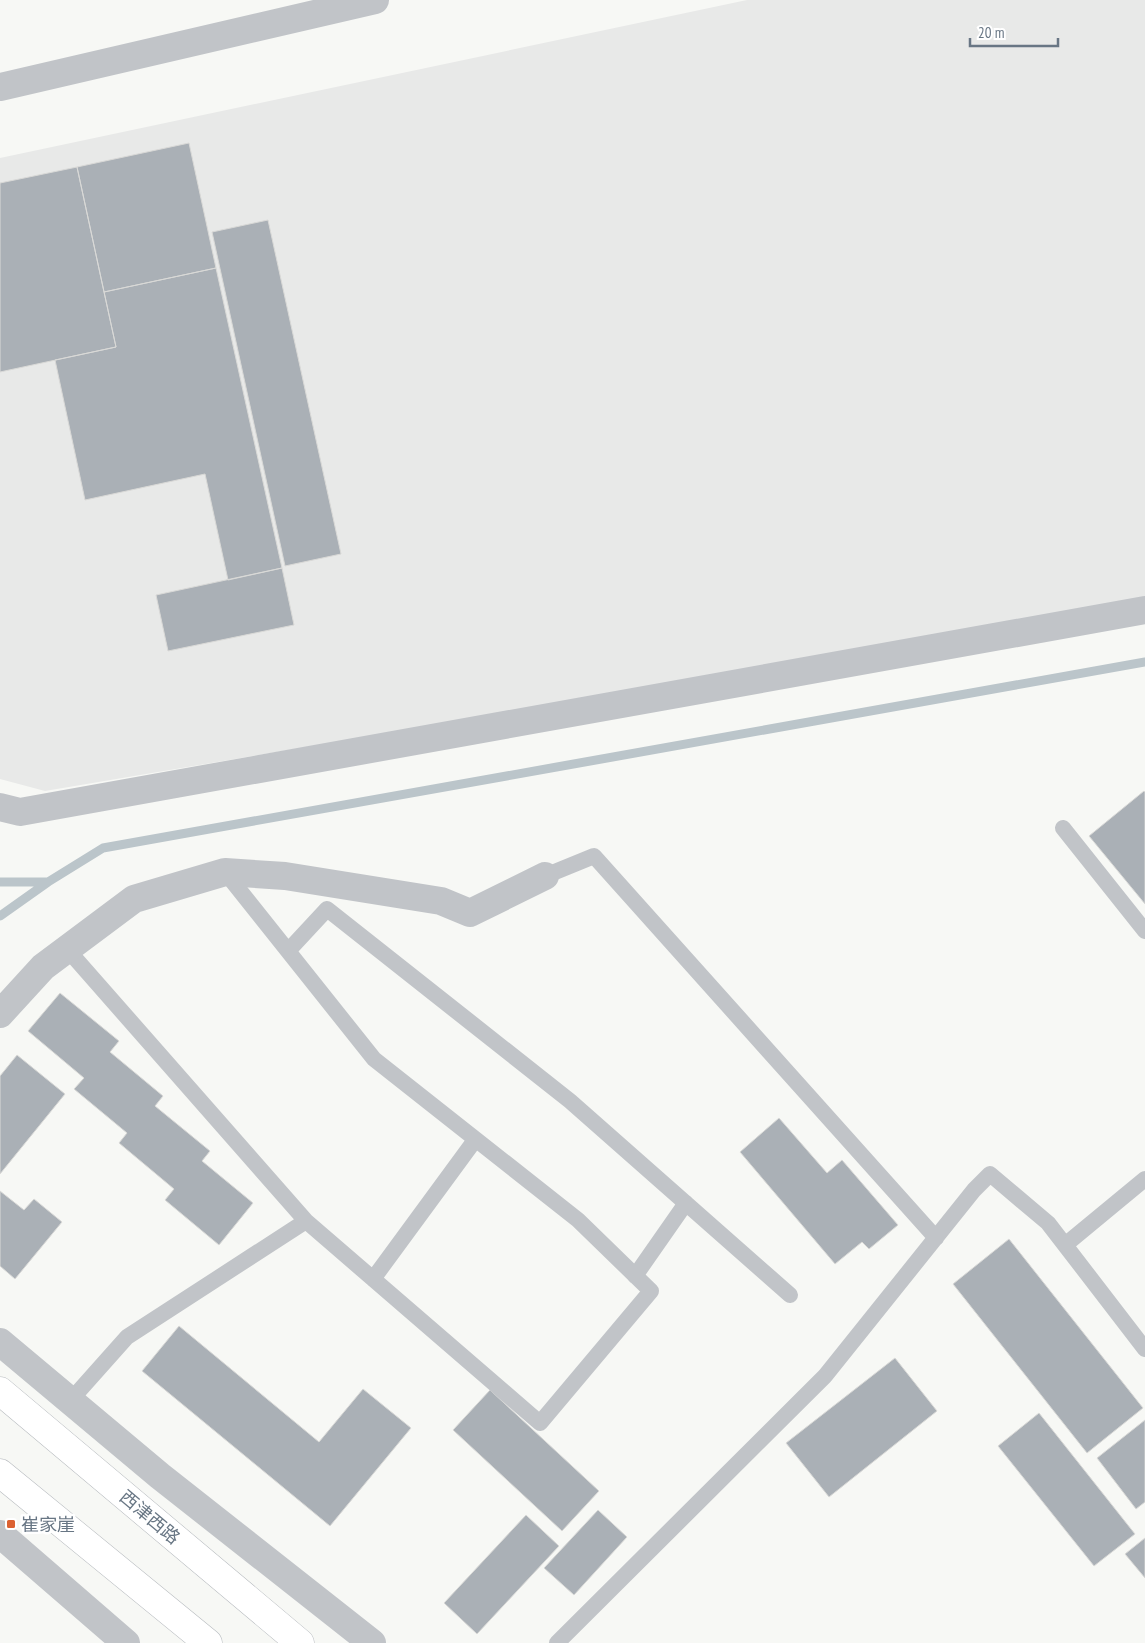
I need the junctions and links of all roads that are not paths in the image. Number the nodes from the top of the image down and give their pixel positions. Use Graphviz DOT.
graph roads {
  1 [pos="374,0"];
  2 [pos="0,86"];
  3 [pos="1145,610"];
  4 [pos="0,807"];
  5 [pos="1063,828"];
  6 [pos="225,872"];
  7 [pos="545,876"];
  8 [pos="1145,931"];
  9 [pos="67,950"];
  10 [pos="288,951"];
  11 [pos="0,1014"];
  12 [pos="475,1140"];
  13 [pos="1145,1179"];
  14 [pos="686,1203"];
  15 [pos="306,1221"];
  16 [pos="936,1238"];
  17 [pos="1065,1245"];
  18 [pos="635,1276"];
  19 [pos="373,1278"];
  20 [pos="790,1295"];
  21 [pos="0,1342"];
  22 [pos="1145,1349"];
  23 [pos="0,1391"];
  24 [pos="70,1401"];
  25 [pos="0,1473"];
  26 [pos="0,1534"];
  27 [pos="126,1643"];
  28 [pos="208,1643"];
  29 [pos="300,1643"];
  30 [pos="372,1643"];
  31 [pos="557,1643"];
  1 -- 2 [label="street"];
  3 -- 4 [label="street"];
  5 -- 8 [label="lane"];
  6 -- 7 [label="street"];
  6 -- 9 [label="street"];
  6 -- 10 [label="lane"];
  7 -- 16 [label="lane"];
  9 -- 11 [label="street"];
  9 -- 15 [label="lane"];
  10 -- 12 [label="lane"];
  10 -- 14 [label="lane"];
  12 -- 18 [label="lane"];
  12 -- 19 [label="lane"];
  13 -- 17 [label="lane"];
  14 -- 18 [label="lane"];
  14 -- 20 [label="lane"];
  15 -- 19 [label="lane"];
  15 -- 24 [label="lane"];
  16 -- 17 [label="lane"];
  16 -- 31 [label="lane"];
  17 -- 22 [label="lane"];
  18 -- 19 [label="lane"];
  21 -- 24 [label="street"];
  23 -- 29 [label="main road, 西津西路"];
  24 -- 30 [label="street"];
  25 -- 28 [label="main road"];
  26 -- 27 [label="street"];
}
